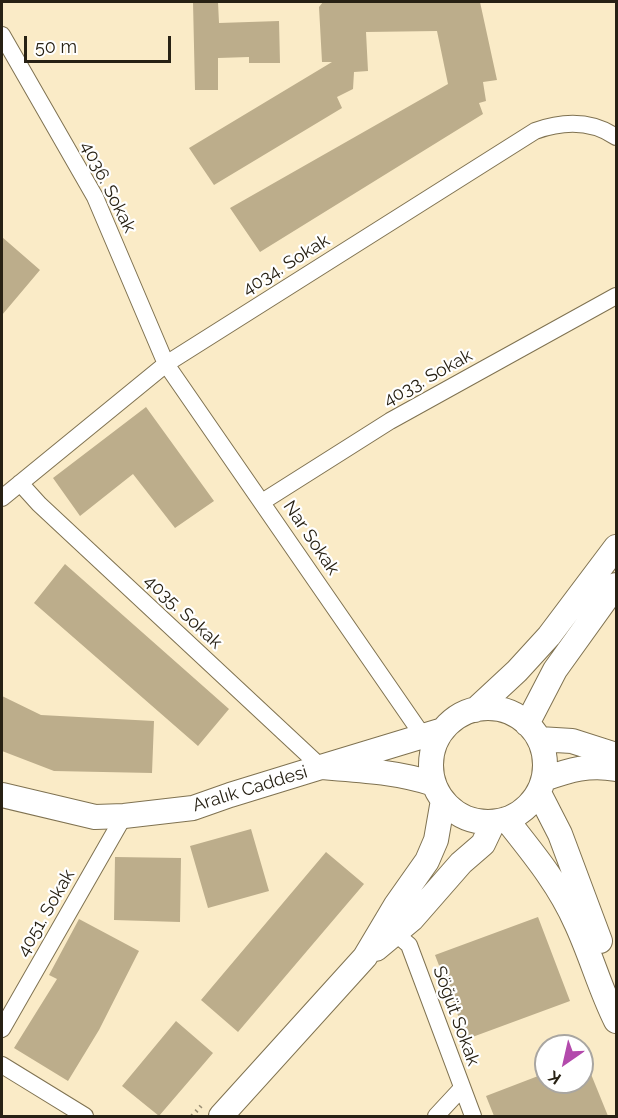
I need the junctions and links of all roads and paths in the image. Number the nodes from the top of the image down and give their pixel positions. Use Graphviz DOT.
graph roads {
  1 [pos="2,35"];
  2 [pos="616,136"];
  3 [pos="616,296"];
  4 [pos="166,364"];
  5 [pos="20,483"];
  6 [pos="2,498"];
  7 [pos="262,502"];
  8 [pos="616,546"];
  9 [pos="616,585"];
  10 [pos="475,710"];
  11 [pos="533,731"];
  12 [pos="433,733"];
  13 [pos="616,755"];
  14 [pos="321,767"];
  15 [pos="616,769"];
  16 [pos="541,786"];
  17 [pos="439,792"];
  18 [pos="2,795"];
  19 [pos="124,816"];
  20 [pos="500,821"];
  21 [pos="396,934"];
  22 [pos="365,957"];
  23 [pos="616,986"];
  24 [pos="616,1021"];
  25 [pos="2,1029"];
  26 [pos="2,1065"];
  27 [pos="462,1088"];
  28 [pos="85,1116"];
  29 [pos="221,1116"];
  30 [pos="436,1116"];
  31 [pos="473,1116"];
  1 -- 4 [label="street, 4036. Sokak"];
  2 -- 4 [label="street, 4034. Sokak"];
  3 -- 7 [label="street, 4033. Sokak"];
  4 -- 5 [label="street, 4034. Sokak"];
  4 -- 7 [label="street, Nar Sokak"];
  5 -- 6 [label="street, 4034. Sokak"];
  5 -- 14 [label="street, 4035. Sokak"];
  7 -- 12 [label="street, Nar Sokak"];
  8 -- 10 [label="street"];
  9 -- 11 [label="street"];
  10 -- 11 [label="street"];
  10 -- 12 [label="street"];
  11 -- 13 [label="street"];
  11 -- 16 [label="street"];
  12 -- 14 [label="street, Aralık Caddesi"];
  12 -- 17 [label="street"];
  14 -- 17 [label="street"];
  14 -- 19 [label="street, Aralık Caddesi"];
  15 -- 16 [label="street"];
  16 -- 20 [label="street"];
  16 -- 23 [label="street"];
  17 -- 20 [label="street"];
  17 -- 22 [label="street"];
  18 -- 19 [label="street, Aralık Caddesi"];
  19 -- 25 [label="street, 4051. Sokak"];
  20 -- 21 [label="street"];
  20 -- 24 [label="street"];
  21 -- 22 [label="street"];
  21 -- 27 [label="street, Söğüt Sokak"];
  22 -- 29 [label="street"];
  26 -- 28 [label="street"];
  27 -- 30 [label="street"];
  27 -- 31 [label="street, Söğüt Sokak"];
}
